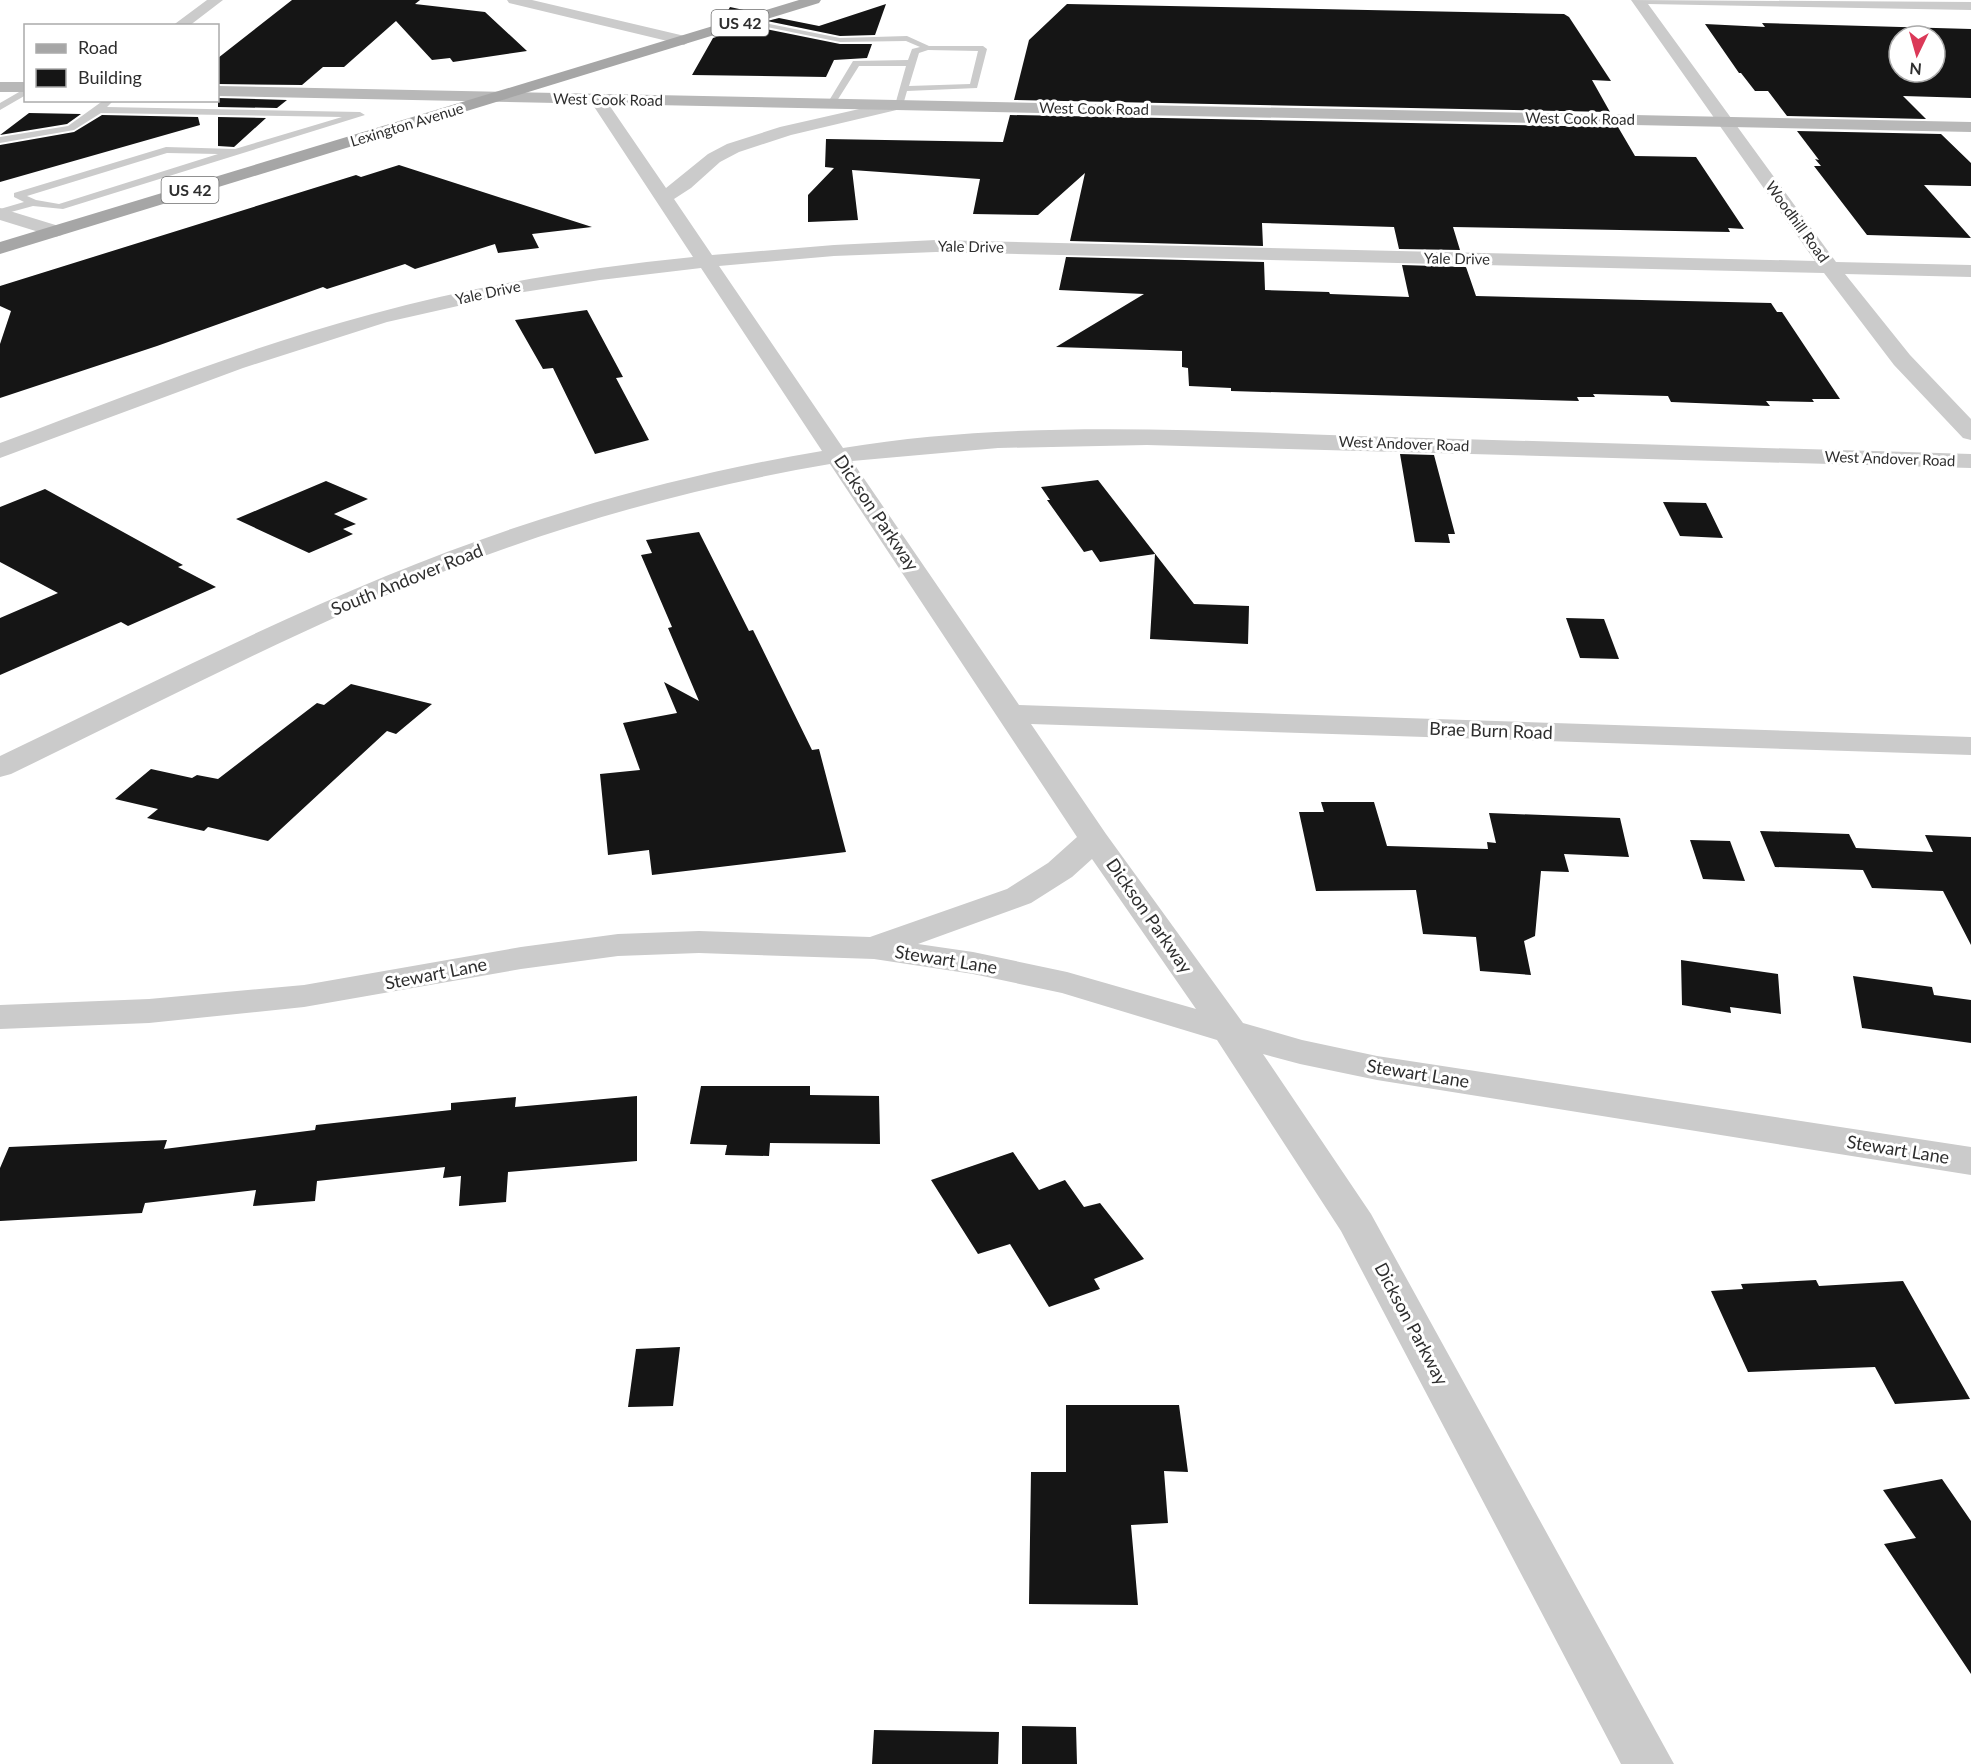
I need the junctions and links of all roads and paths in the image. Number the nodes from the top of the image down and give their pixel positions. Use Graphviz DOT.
graph roads {
  1 [pos="216,0"];
  2 [pos="514,0"];
  3 [pos="814,0"];
  4 [pos="1639,0"];
  5 [pos="1971,6"];
  6 [pos="747,21"];
  7 [pos="182,24"];
  8 [pos="684,40"];
  9 [pos="928,48"];
  10 [pos="911,63"];
  11 [pos="0,87"];
  12 [pos="24,89"];
  13 [pos="24,90"];
  14 [pos="219,91"];
  15 [pos="496,97"];
  16 [pos="901,97"];
  17 [pos="597,99"];
  18 [pos="108,102"];
  19 [pos="831,104"];
  20 [pos="0,107"];
  21 [pos="99,110"];
  22 [pos="1726,122"];
  23 [pos="1971,127"];
  24 [pos="0,134"];
  25 [pos="30,135"];
  26 [pos="0,140"];
  27 [pos="235,152"];
  28 [pos="101,170"];
  29 [pos="135,184"];
  30 [pos="166,198"];
  31 [pos="663,198"];
  32 [pos="33,203"];
  33 [pos="0,213"];
  34 [pos="55,231"];
  35 [pos="0,248"];
  36 [pos="705,261"];
  37 [pos="1830,268"];
  38 [pos="1971,271"];
  39 [pos="1971,433"];
  40 [pos="0,451"];
  41 [pos="837,455"];
  42 [pos="1971,461"];
  43 [pos="1011,714"];
  44 [pos="1971,746"];
  45 [pos="0,768"];
  46 [pos="1094,839"];
  47 [pos="873,948"];
  48 [pos="0,1017"];
  49 [pos="1231,1033"];
  50 [pos="1971,1161"];
  51 [pos="1648,1764"];
  1 -- 7 [label="street"];
  2 -- 8 [label="street"];
  3 -- 6 [label="main road, Lexington Avenue / US 42"];
  4 -- 5 [label="street"];
  4 -- 22 [label="street, Woodhill Road"];
  6 -- 8 [label="main road, Lexington Avenue / US 42"];
  6 -- 9 [label="lane"];
  8 -- 15 [label="main road, Lexington Avenue / US 42"];
  9 -- 10 [label="lane"];
  9 -- 16 [label="lane"];
  10 -- 16 [label="lane"];
  10 -- 19 [label="lane"];
  11 -- 12 [label="main road"];
  13 -- 20 [label="lane"];
  14 -- 15 [label="main road, West Cook Road"];
  15 -- 17 [label="main road, West Cook Road"];
  15 -- 30 [label="main road, Lexington Avenue / US 42"];
  16 -- 19 [label="main road, West Cook Road"];
  16 -- 22 [label="main road, West Cook Road"];
  16 -- 31 [label="street"];
  17 -- 19 [label="main road, West Cook Road"];
  17 -- 31 [label="street, Dickson Parkway"];
  18 -- 21 [label="lane"];
  21 -- 25 [label="lane"];
  21 -- 27 [label="lane"];
  22 -- 23 [label="main road, West Cook Road"];
  22 -- 37 [label="street, Woodhill Road"];
  24 -- 25 [label="lane"];
  25 -- 26 [label="lane"];
  27 -- 28 [label="lane"];
  27 -- 29 [label="lane"];
  28 -- 29 [label="lane"];
  28 -- 32 [label="lane"];
  29 -- 30 [label="lane"];
  29 -- 32 [label="lane"];
  30 -- 34 [label="main road, Lexington Avenue / US 42"];
  31 -- 36 [label="street, Dickson Parkway"];
  32 -- 33 [label="lane"];
  33 -- 34 [label="street"];
  34 -- 35 [label="main road, Lexington Avenue / US 42"];
  36 -- 37 [label="street, Yale Drive"];
  36 -- 40 [label="street, Yale Drive"];
  36 -- 41 [label="street, Dickson Parkway"];
  37 -- 38 [label="street, Yale Drive"];
  37 -- 39 [label="street, Woodhill Road"];
  41 -- 42 [label="street, West Andover Road"];
  41 -- 43 [label="street, Dickson Parkway"];
  41 -- 45 [label="street, South Andover Road"];
  43 -- 44 [label="street, Brae Burn Road"];
  43 -- 46 [label="street, Dickson Parkway"];
  46 -- 47 [label="street, Stewart Lane"];
  46 -- 49 [label="street, Dickson Parkway"];
  47 -- 48 [label="street, Stewart Lane"];
  47 -- 49 [label="street, Stewart Lane"];
  49 -- 50 [label="street, Stewart Lane"];
  49 -- 51 [label="street, Dickson Parkway"];
}
